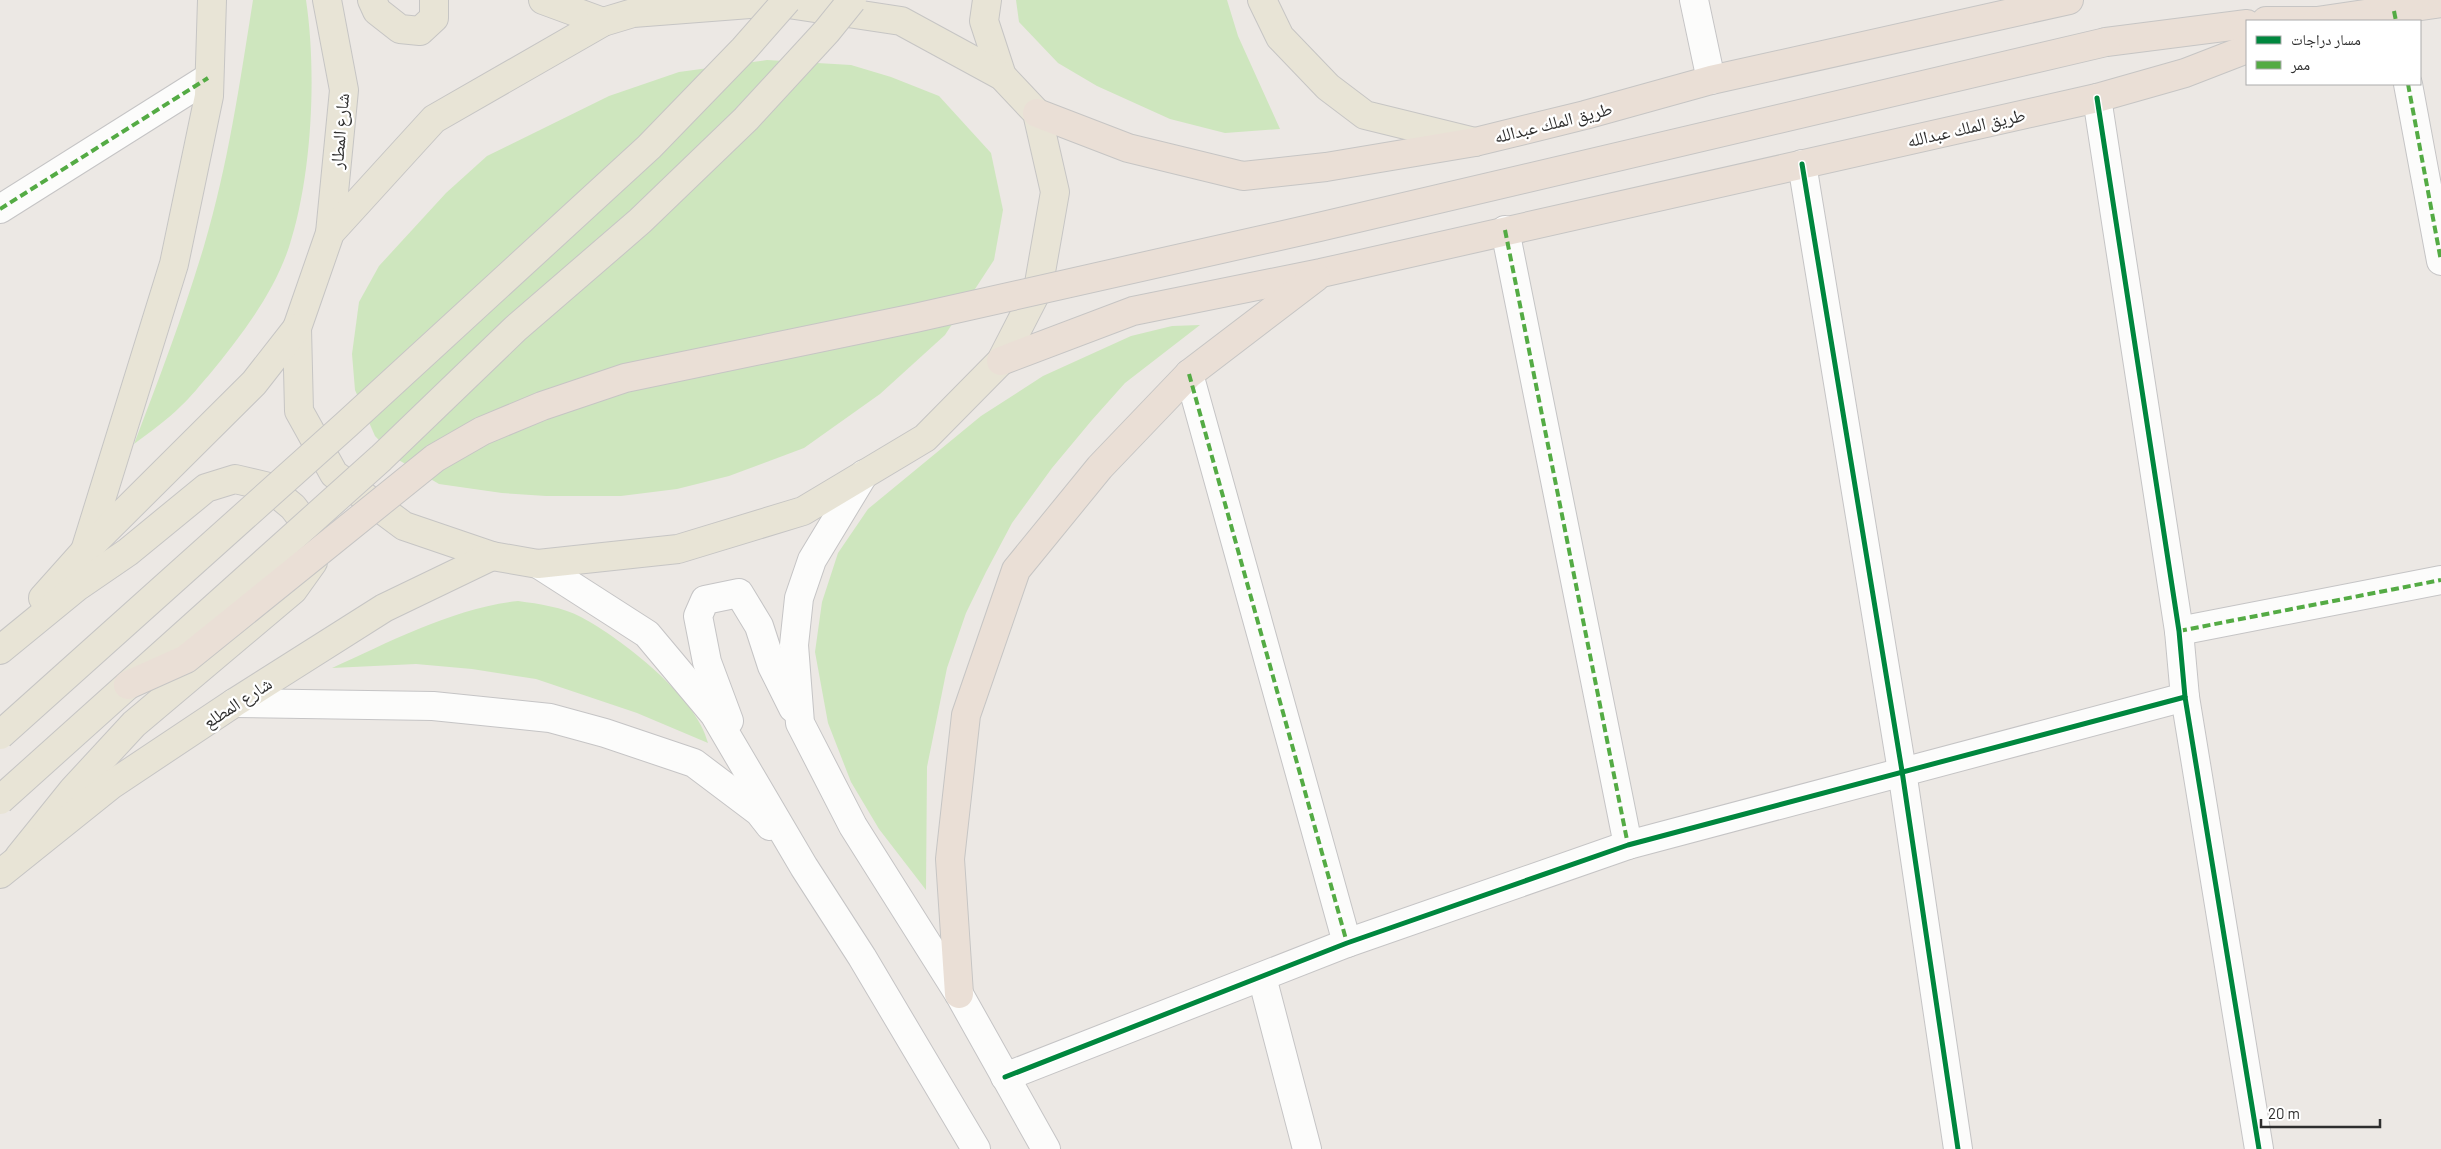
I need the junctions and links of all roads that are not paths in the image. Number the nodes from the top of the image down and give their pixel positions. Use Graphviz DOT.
graph roads {
  1 [pos="212,0"];
  2 [pos="326,0"];
  3 [pos="372,0"];
  4 [pos="434,0"];
  5 [pos="542,0"];
  6 [pos="787,0"];
  7 [pos="852,0"];
  8 [pos="987,0"];
  9 [pos="1262,0"];
  10 [pos="1694,0"];
  11 [pos="2070,0"];
  12 [pos="2441,3"];
  13 [pos="639,7"];
  14 [pos="2395,16"];
  15 [pos="2333,20"];
  16 [pos="603,22"];
  17 [pos="2246,24"];
  18 [pos="2246,48"];
  19 [pos="1002,76"];
  20 [pos="208,78"];
  21 [pos="1711,80"];
  22 [pos="2408,85"];
  23 [pos="2097,98"];
  24 [pos="1037,113"];
  25 [pos="1474,142"];
  26 [pos="1802,164"];
  27 [pos="0,209"];
  28 [pos="1504,230"];
  29 [pos="330,233"];
  30 [pos="2441,262"];
  31 [pos="1321,273"];
  32 [pos="297,328"];
  33 [pos="1000,361"];
  34 [pos="1189,374"];
  35 [pos="864,474"];
  36 [pos="85,552"];
  37 [pos="492,556"];
  38 [pos="538,564"];
  39 [pos="2441,580"];
  40 [pos="2180,631"];
  41 [pos="0,645"];
  42 [pos="0,650"];
  43 [pos="128,685"];
  44 [pos="2185,697"];
  45 [pos="234,703"];
  46 [pos="800,723"];
  47 [pos="0,735"];
  48 [pos="745,765"];
  49 [pos="1902,771"];
  50 [pos="0,800"];
  51 [pos="1628,845"];
  52 [pos="10,865"];
  53 [pos="804,868"];
  54 [pos="1347,943"];
  55 [pos="1262,976"];
  56 [pos="959,994"];
  57 [pos="1005,1078"];
  58 [pos="976,1149"];
  59 [pos="1046,1149"];
  60 [pos="1307,1149"];
  61 [pos="1958,1149"];
  62 [pos="2259,1149"];
  1 -- 20 [label="main road"];
  2 -- 29 [label="main road, شارع المطار"];
  3 -- 4 [label="main road"];
  5 -- 16 [label="main road"];
  6 -- 47 [label="main road, bridge"];
  7 -- 43 [label="main road, bridge"];
  8 -- 19 [label="main road"];
  9 -- 25 [label="main road"];
  10 -- 21 [label="street"];
  11 -- 21 [label="highway, طريق الملك عبدالله"];
  12 -- 14 [label="highway"];
  13 -- 16 [label="main road"];
  13 -- 19 [label="main road"];
  14 -- 15 [label="highway"];
  16 -- 29 [label="main road"];
  17 -- 43 [label="highway, bridge"];
  18 -- 23 [label="highway, طريق الملك عبدالله"];
  19 -- 24 [label="main road"];
  20 -- 27 [label="street"];
  20 -- 36 [label="main road"];
  21 -- 25 [label="highway, طريق الملك عبدالله"];
  22 -- 30 [label="street"];
  23 -- 26 [label="highway, طريق الملك عبدالله"];
  23 -- 40 [label="street"];
  24 -- 25 [label="highway, طريق الملك عبدالله"];
  24 -- 33 [label="main road"];
  26 -- 28 [label="highway, طريق الملك عبدالله"];
  26 -- 49 [label="street"];
  28 -- 31 [label="highway, طريق الملك عبدالله"];
  28 -- 51 [label="street"];
  29 -- 32 [label="main road"];
  31 -- 33 [label="highway, طريق الملك عبدالله"];
  31 -- 34 [label="highway"];
  32 -- 36 [label="main road"];
  32 -- 37 [label="main road"];
  33 -- 35 [label="main road"];
  34 -- 54 [label="street"];
  34 -- 56 [label="highway"];
  35 -- 38 [label="main road"];
  35 -- 46 [label="street"];
  36 -- 41 [label="main road"];
  37 -- 38 [label="main road"];
  37 -- 45 [label="main road, شارع المطلع"];
  38 -- 48 [label="street"];
  39 -- 40 [label="street"];
  40 -- 44 [label="street"];
  42 -- 52 [label="main road"];
  43 -- 50 [label="main road, bridge"];
  44 -- 49 [label="street"];
  44 -- 62 [label="street"];
  45 -- 52 [label="main road, شارع المطلع"];
  45 -- 53 [label="street"];
  46 -- 48 [label="street"];
  46 -- 56 [label="street"];
  48 -- 53 [label="street"];
  49 -- 51 [label="street"];
  49 -- 61 [label="street"];
  51 -- 54 [label="street"];
  53 -- 58 [label="street"];
  54 -- 55 [label="street"];
  55 -- 57 [label="street"];
  55 -- 60 [label="street"];
  56 -- 57 [label="street"];
  57 -- 59 [label="street"];
}
